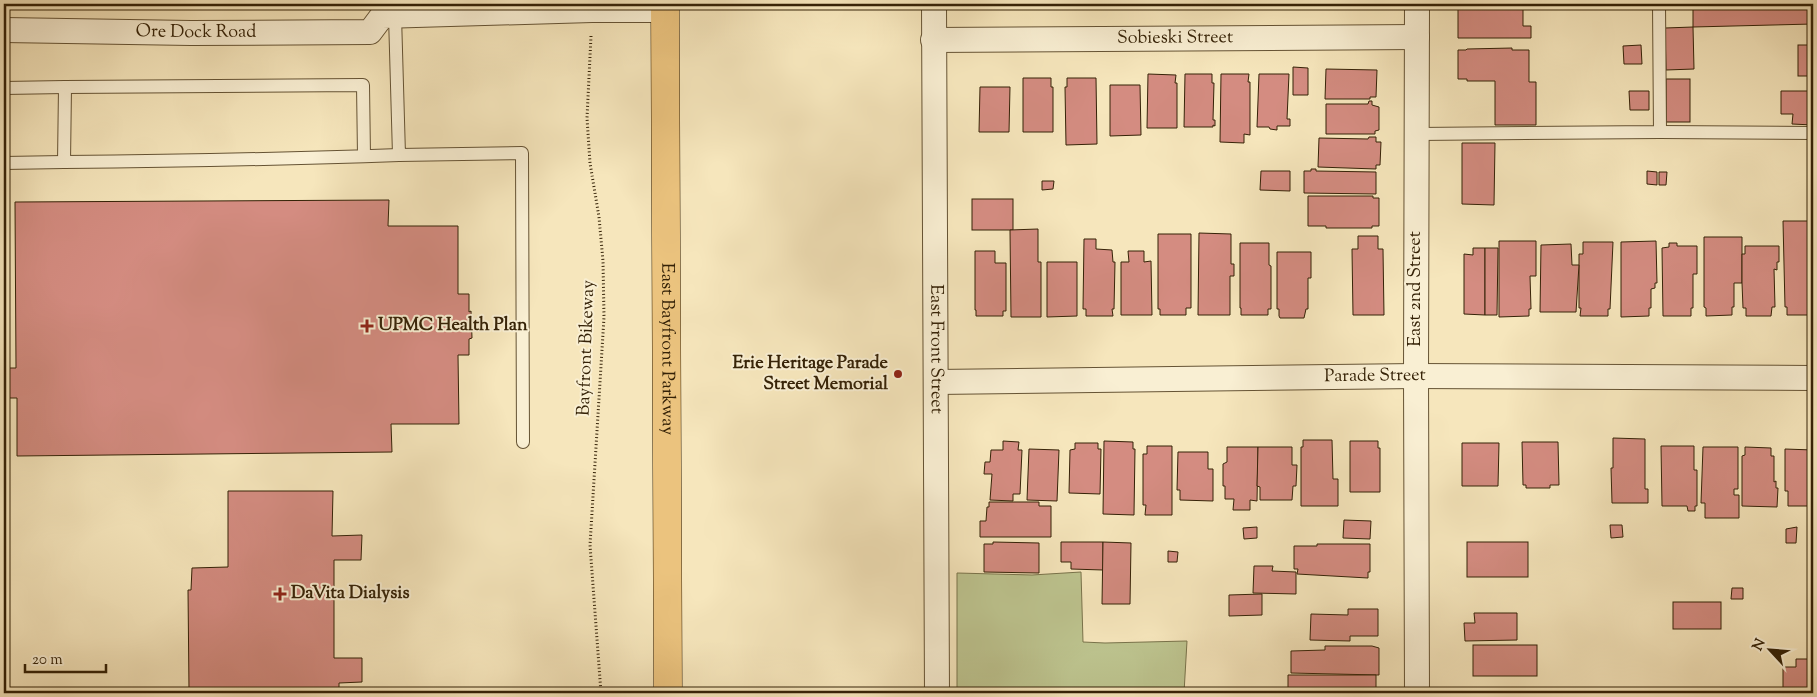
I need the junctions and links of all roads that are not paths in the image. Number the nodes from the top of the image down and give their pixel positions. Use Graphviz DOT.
graph roads {
  1 [pos="934,4"];
  2 [pos="1417,4"];
  3 [pos="1659,4"];
  4 [pos="664,7"];
  5 [pos="383,12"];
  6 [pos="4,30"];
  7 [pos="1417,36"];
  8 [pos="933,40"];
  9 [pos="65,87"];
  10 [pos="4,88"];
  11 [pos="1660,132"];
  12 [pos="1813,133"];
  13 [pos="1417,134"];
  14 [pos="400,155"];
  15 [pos="364,156"];
  16 [pos="64,162"];
  17 [pos="4,163"];
  18 [pos="1416,376"];
  19 [pos="1813,378"];
  20 [pos="936,382"];
  21 [pos="523,442"];
  22 [pos="668,693"];
  23 [pos="937,693"];
  24 [pos="1418,693"];
  1 -- 8 [label="street, East Front Street"];
  2 -- 7 [label="street, East 2nd Street"];
  3 -- 11 [label="lane"];
  4 -- 5 [label="street"];
  4 -- 22 [label="highway, East Bayfront Parkway"];
  5 -- 6 [label="street, Ore Dock Road"];
  5 -- 14 [label="lane"];
  7 -- 8 [label="street, Sobieski Street"];
  7 -- 13 [label="street, East 2nd Street"];
  8 -- 20 [label="street, East Front Street"];
  9 -- 10 [label="lane"];
  9 -- 15 [label="lane"];
  9 -- 16 [label="lane"];
  11 -- 12 [label="lane"];
  11 -- 13 [label="lane"];
  13 -- 18 [label="street, East 2nd Street"];
  14 -- 15 [label="lane"];
  14 -- 21 [label="lane"];
  15 -- 16 [label="lane"];
  16 -- 17 [label="lane"];
  18 -- 19 [label="street, Parade Street"];
  18 -- 20 [label="street, Parade Street"];
  18 -- 24 [label="street, East 2nd Street"];
  20 -- 23 [label="street, East Front Street"];
}
